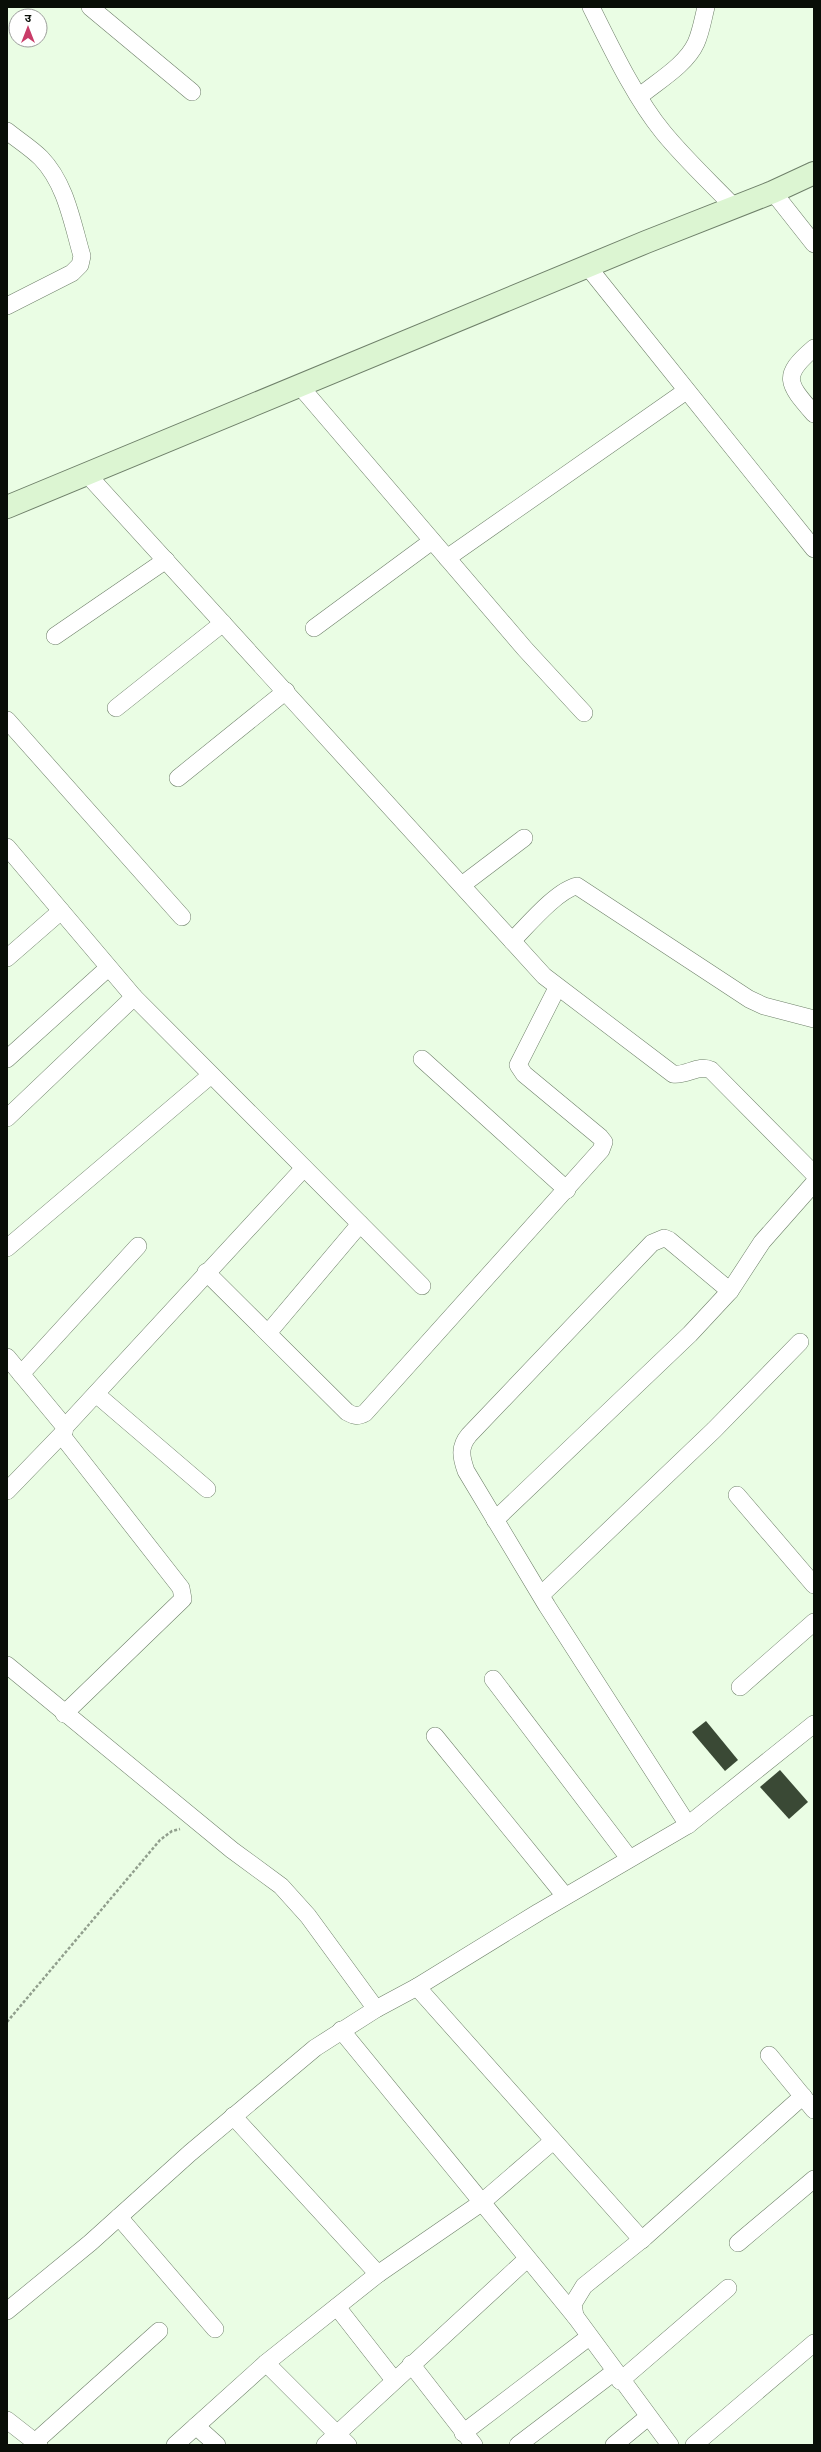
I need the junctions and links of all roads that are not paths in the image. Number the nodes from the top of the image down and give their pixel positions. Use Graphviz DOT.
graph roads {
  1 [pos="90,7"];
  2 [pos="591,7"];
  3 [pos="706,7"];
  4 [pos="192,92"];
  5 [pos="640,96"];
  6 [pos="7,131"];
  7 [pos="814,173"];
  8 [pos="773,192"];
  9 [pos="735,208"];
  10 [pos="814,244"];
  11 [pos="588,267"];
  12 [pos="7,306"];
  13 [pos="814,348"];
  14 [pos="299,385"];
  15 [pos="686,391"];
  16 [pos="814,414"];
  17 [pos="86,473"];
  18 [pos="7,507"];
  19 [pos="432,541"];
  20 [pos="814,549"];
  21 [pos="447,558"];
  22 [pos="166,560"];
  23 [pos="223,623"];
  24 [pos="314,628"];
  25 [pos="55,636"];
  26 [pos="286,691"];
  27 [pos="116,708"];
  28 [pos="584,713"];
  29 [pos="7,720"];
  30 [pos="178,778"];
  31 [pos="524,838"];
  32 [pos="7,847"];
  33 [pos="462,885"];
  34 [pos="61,911"];
  35 [pos="182,917"];
  36 [pos="512,941"];
  37 [pos="7,958"];
  38 [pos="108,968"];
  39 [pos="558,988"];
  40 [pos="134,996"];
  41 [pos="814,1019"];
  42 [pos="7,1059"];
  43 [pos="422,1060"];
  44 [pos="211,1074"];
  45 [pos="7,1118"];
  46 [pos="304,1168"];
  47 [pos="814,1174"];
  48 [pos="814,1183"];
  49 [pos="567,1190"];
  50 [pos="360,1224"];
  51 [pos="138,1246"];
  52 [pos="7,1248"];
  53 [pos="206,1272"];
  54 [pos="422,1286"];
  55 [pos="730,1291"];
  56 [pos="268,1333"];
  57 [pos="800,1342"];
  58 [pos="7,1357"];
  59 [pos="21,1374"];
  60 [pos="96,1394"];
  61 [pos="65,1430"];
  62 [pos="207,1490"];
  63 [pos="7,1491"];
  64 [pos="737,1495"];
  65 [pos="495,1520"];
  66 [pos="814,1585"];
  67 [pos="541,1595"];
  68 [pos="814,1622"];
  69 [pos="7,1665"];
  70 [pos="493,1679"];
  71 [pos="740,1687"];
  72 [pos="64,1714"];
  73 [pos="814,1724"];
  74 [pos="435,1736"];
  75 [pos="688,1825"];
  76 [pos="629,1858"];
  77 [pos="565,1896"];
  78 [pos="417,1987"];
  79 [pos="376,2009"];
  80 [pos="341,2030"];
  81 [pos="769,2055"];
  82 [pos="803,2096"];
  83 [pos="814,2110"];
  84 [pos="233,2116"];
  85 [pos="553,2141"];
  86 [pos="814,2179"];
  87 [pos="481,2203"];
  88 [pos="120,2217"];
  89 [pos="642,2240"];
  90 [pos="738,2243"];
  91 [pos="527,2259"];
  92 [pos="378,2274"];
  93 [pos="728,2288"];
  94 [pos="337,2307"];
  95 [pos="7,2311"];
  96 [pos="575,2316"];
  97 [pos="215,2329"];
  98 [pos="159,2331"];
  99 [pos="590,2337"];
  100 [pos="814,2342"];
  101 [pos="266,2362"];
  102 [pos="411,2364"];
  103 [pos="617,2376"];
  104 [pos="394,2380"];
  105 [pos="648,2417"];
  106 [pos="7,2420"];
  107 [pos="196,2426"];
  108 [pos="468,2439"];
  109 [pos="337,2441"];
  110 [pos="37,2443"];
  111 [pos="175,2445"];
  112 [pos="217,2445"];
  113 [pos="518,2445"];
  114 [pos="614,2445"];
  115 [pos="670,2445"];
  116 [pos="694,2445"];
  1 -- 4 [label="street"];
  2 -- 5 [label="street"];
  3 -- 5 [label="street"];
  5 -- 9 [label="street"];
  6 -- 12 [label="street"];
  7 -- 8 [label="street"];
  8 -- 9 [label="street"];
  8 -- 10 [label="street"];
  9 -- 11 [label="street"];
  11 -- 14 [label="street"];
  11 -- 15 [label="street"];
  13 -- 16 [label="street"];
  14 -- 17 [label="street"];
  14 -- 19 [label="street"];
  15 -- 20 [label="street"];
  15 -- 21 [label="street"];
  17 -- 18 [label="street"];
  17 -- 22 [label="street"];
  19 -- 21 [label="street"];
  19 -- 24 [label="street"];
  21 -- 28 [label="street"];
  22 -- 23 [label="street"];
  22 -- 25 [label="street"];
  23 -- 26 [label="street"];
  23 -- 27 [label="street"];
  26 -- 30 [label="street"];
  26 -- 33 [label="street"];
  29 -- 35 [label="street"];
  31 -- 33 [label="street"];
  32 -- 34 [label="street"];
  33 -- 36 [label="street"];
  34 -- 37 [label="street"];
  34 -- 38 [label="street"];
  36 -- 39 [label="street"];
  36 -- 41 [label="street"];
  38 -- 40 [label="street"];
  38 -- 42 [label="street"];
  39 -- 47 [label="street"];
  39 -- 49 [label="street"];
  40 -- 44 [label="street"];
  40 -- 45 [label="street"];
  43 -- 49 [label="street"];
  44 -- 46 [label="street"];
  44 -- 52 [label="street"];
  46 -- 50 [label="street"];
  46 -- 53 [label="street"];
  48 -- 55 [label="street"];
  49 -- 56 [label="street"];
  50 -- 54 [label="street"];
  50 -- 56 [label="street"];
  51 -- 59 [label="street"];
  53 -- 56 [label="street"];
  53 -- 60 [label="street"];
  55 -- 65 [label="street"];
  55 -- 65 [label="street"];
  57 -- 67 [label="street"];
  58 -- 59 [label="street"];
  59 -- 61 [label="street"];
  60 -- 61 [label="street"];
  60 -- 62 [label="street"];
  61 -- 63 [label="street"];
  61 -- 72 [label="street"];
  64 -- 66 [label="street"];
  65 -- 67 [label="street"];
  67 -- 75 [label="street"];
  68 -- 71 [label="street"];
  69 -- 72 [label="street"];
  70 -- 76 [label="street"];
  72 -- 79 [label="street"];
  73 -- 75 [label="street"];
  74 -- 77 [label="street"];
  75 -- 76 [label="street"];
  76 -- 77 [label="street"];
  77 -- 78 [label="street"];
  78 -- 79 [label="street"];
  78 -- 85 [label="street"];
  79 -- 80 [label="street"];
  80 -- 84 [label="street"];
  80 -- 87 [label="street"];
  81 -- 82 [label="street"];
  82 -- 83 [label="street"];
  82 -- 89 [label="street"];
  84 -- 88 [label="street"];
  84 -- 92 [label="street"];
  85 -- 87 [label="street"];
  85 -- 89 [label="street"];
  86 -- 90 [label="street"];
  87 -- 91 [label="street"];
  87 -- 92 [label="street"];
  88 -- 95 [label="street"];
  88 -- 97 [label="street"];
  89 -- 96 [label="street"];
  91 -- 96 [label="street"];
  91 -- 102 [label="street"];
  92 -- 94 [label="street"];
  93 -- 103 [label="street"];
  94 -- 101 [label="street"];
  94 -- 104 [label="street"];
  96 -- 99 [label="street"];
  98 -- 110 [label="street"];
  99 -- 103 [label="street"];
  99 -- 108 [label="street"];
  100 -- 116 [label="street"];
  101 -- 107 [label="street"];
  101 -- 109 [label="street"];
  102 -- 104 [label="street"];
  102 -- 108 [label="street"];
  103 -- 105 [label="street"];
  103 -- 113 [label="street"];
  104 -- 109 [label="street"];
  105 -- 114 [label="street"];
  105 -- 115 [label="street"];
  106 -- 110 [label="street"];
  107 -- 111 [label="street"];
  107 -- 112 [label="street"];
}
